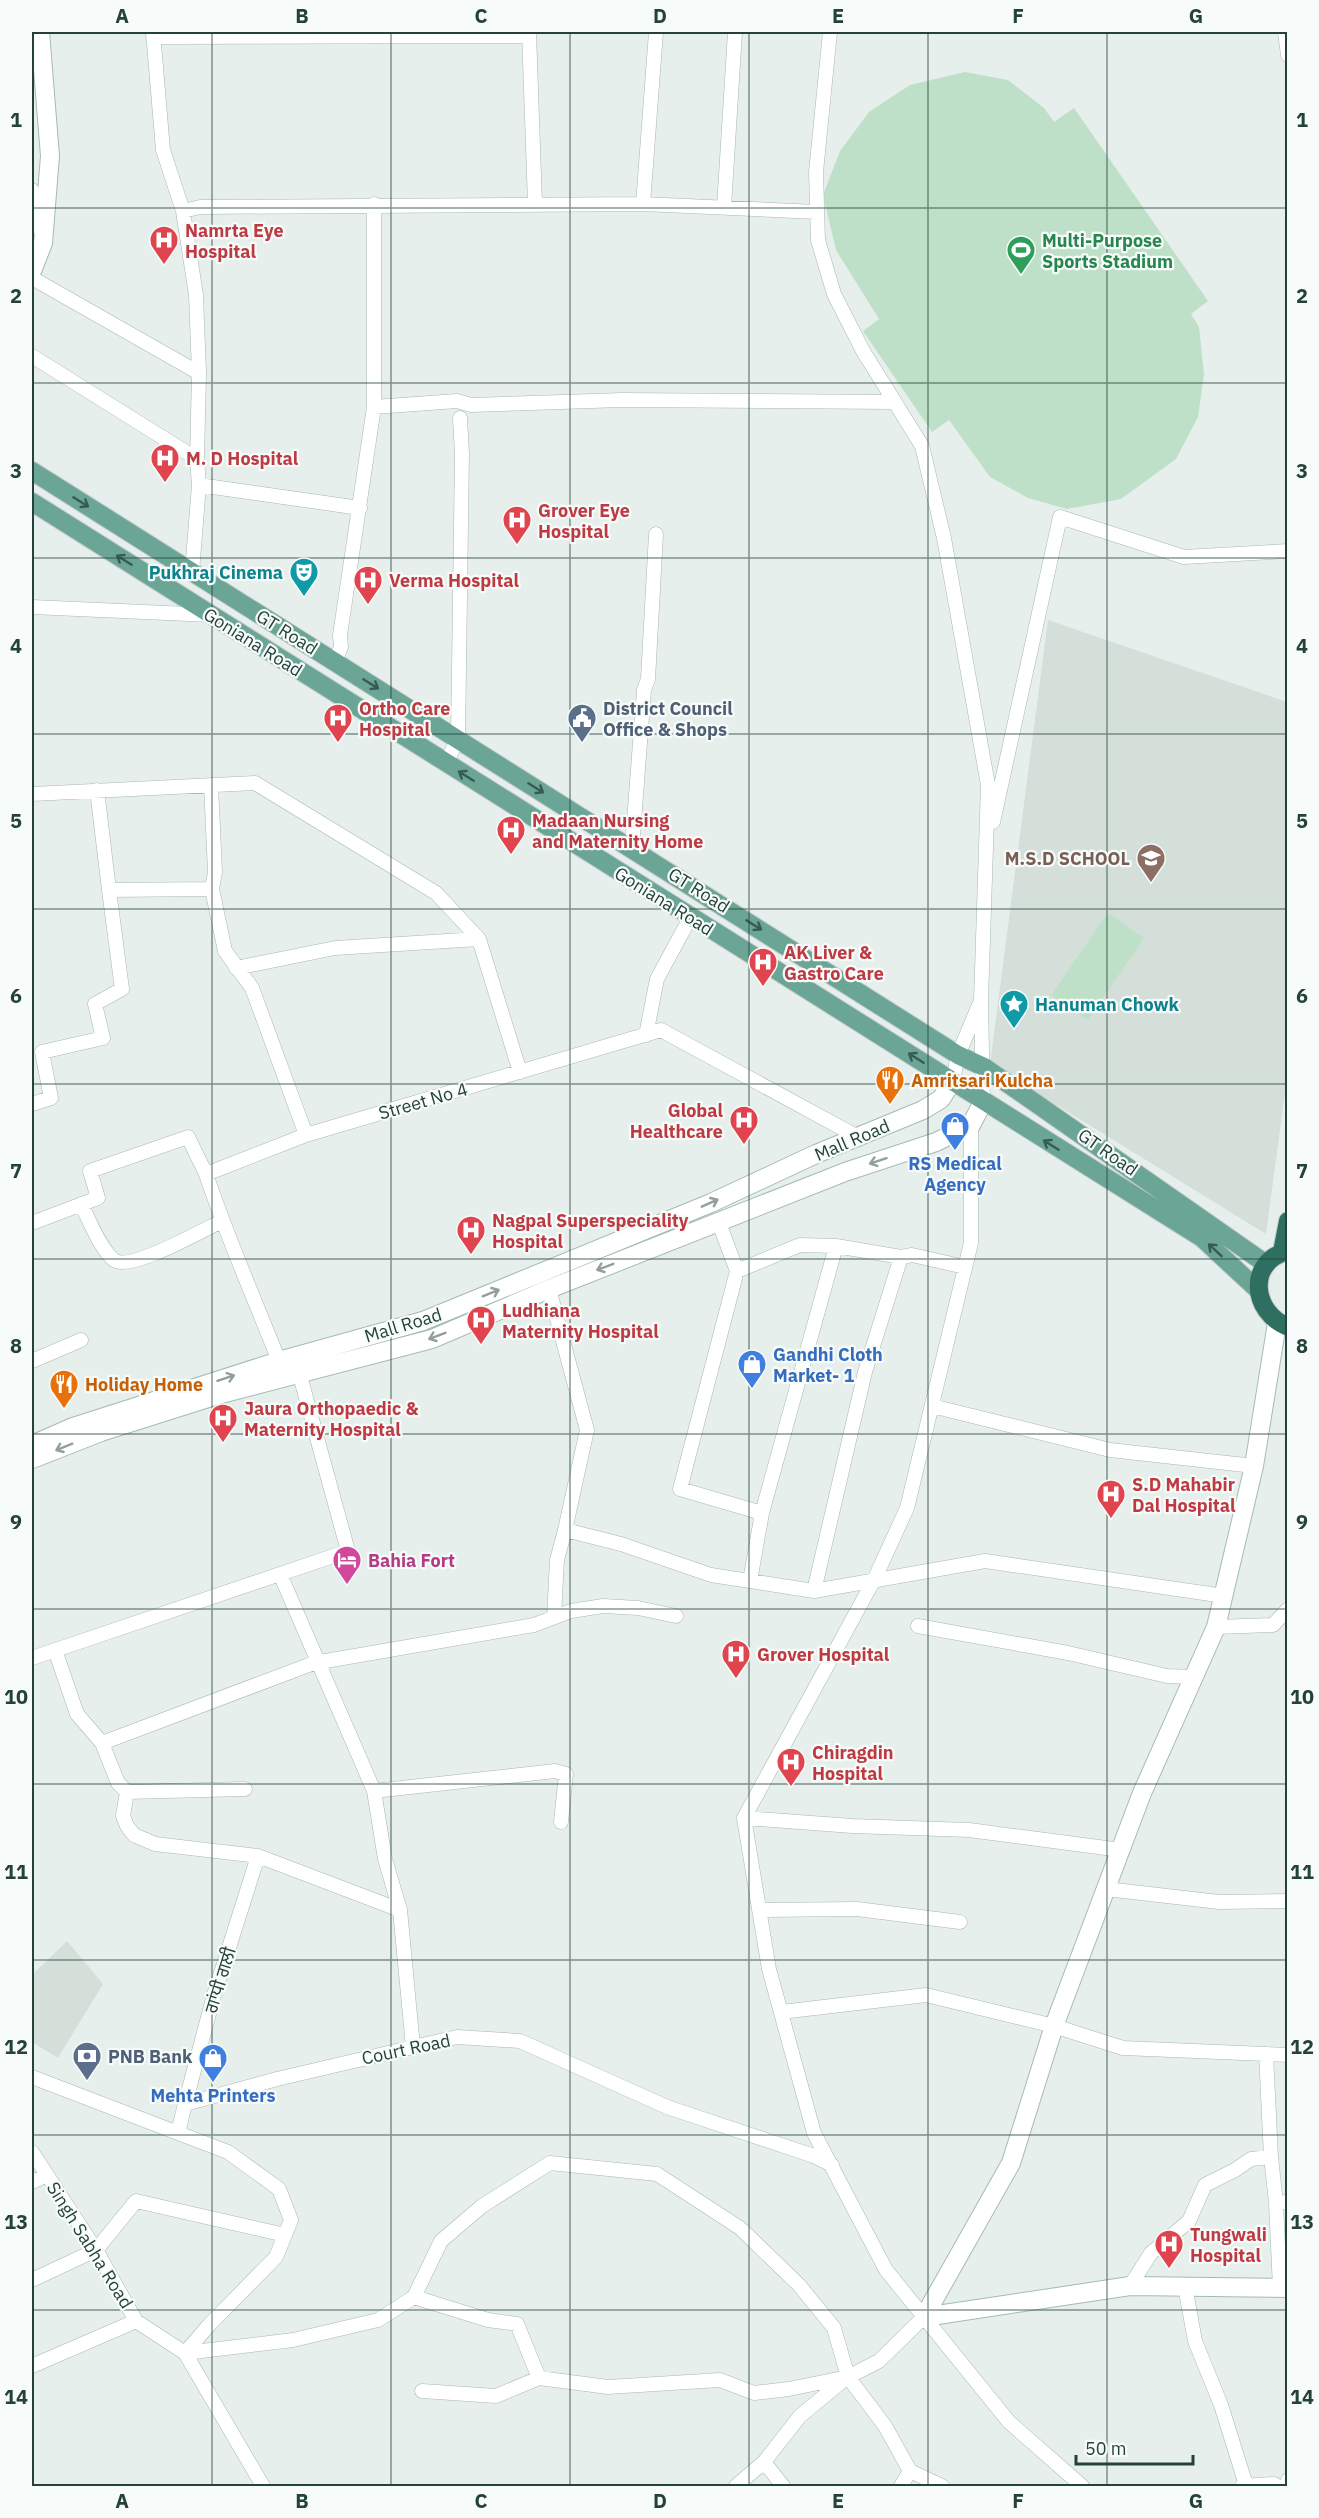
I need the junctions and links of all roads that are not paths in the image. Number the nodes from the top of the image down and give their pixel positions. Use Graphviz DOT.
graph roads {
  1 [pos="40,32"];
  2 [pos="656,32"];
  3 [pos="735,32"];
  4 [pos="830,32"];
  5 [pos="1285,32"];
  6 [pos="153,34"];
  7 [pos="529,34"];
  8 [pos="1287,55"];
  9 [pos="32,190"];
  10 [pos="374,204"];
  11 [pos="535,204"];
  12 [pos="643,204"];
  13 [pos="724,207"];
  14 [pos="183,211"];
  15 [pos="817,212"];
  16 [pos="43,243"];
  17 [pos="32,271"];
  18 [pos="32,278"];
  19 [pos="32,356"];
  20 [pos="199,373"];
  21 [pos="893,402"];
  22 [pos="374,407"];
  23 [pos="460,418"];
  24 [pos="197,459"];
  25 [pos="32,471"];
  26 [pos="199,485"];
  27 [pos="32,502"];
  28 [pos="360,508"];
  29 [pos="656,534"];
  30 [pos="1287,550"];
  31 [pos="192,572"];
  32 [pos="32,608"];
  33 [pos="211,615"];
  34 [pos="335,662"];
  35 [pos="458,739"];
  36 [pos="446,763"];
  37 [pos="212,785"];
  38 [pos="97,790"];
  39 [pos="32,794"];
  40 [pos="632,848"];
  41 [pos="986,855"];
  42 [pos="109,890"];
  43 [pos="212,890"];
  44 [pos="690,918"];
  45 [pos="479,939"];
  46 [pos="236,968"];
  47 [pos="981,1001"];
  48 [pos="646,1035"];
  49 [pos="958,1054"];
  50 [pos="984,1067"];
  51 [pos="520,1072"];
  52 [pos="953,1080"];
  53 [pos="982,1102"];
  54 [pos="32,1104"];
  55 [pos="971,1125"];
  56 [pos="306,1135"];
  57 [pos="858,1137"];
  58 [pos="206,1174"];
  59 [pos="81,1204"];
  60 [pos="222,1221"];
  61 [pos="1287,1221"];
  62 [pos="32,1223"];
  63 [pos="718,1223"];
  64 [pos="836,1246"];
  65 [pos="1285,1251"];
  66 [pos="901,1257"];
  67 [pos="1266,1264"];
  68 [pos="965,1267"];
  69 [pos="737,1271"];
  70 [pos="549,1289"];
  71 [pos="1258,1290"];
  72 [pos="1282,1325"];
  73 [pos="81,1340"];
  74 [pos="32,1361"];
  75 [pos="279,1361"];
  76 [pos="299,1372"];
  77 [pos="932,1406"];
  78 [pos="32,1444"];
  79 [pos="32,1460"];
  80 [pos="1254,1466"];
  81 [pos="762,1513"];
  82 [pos="565,1530"];
  83 [pos="280,1574"];
  84 [pos="875,1578"];
  85 [pos="750,1581"];
  86 [pos="814,1591"];
  87 [pos="1224,1596"];
  88 [pos="1287,1609"];
  89 [pos="676,1616"];
  90 [pos="554,1617"];
  91 [pos="918,1626"];
  92 [pos="1216,1627"];
  93 [pos="55,1650"];
  94 [pos="32,1658"];
  95 [pos="318,1662"];
  96 [pos="1194,1677"];
  97 [pos="102,1743"];
  98 [pos="244,1790"];
  99 [pos="374,1791"];
  100 [pos="127,1792"];
  101 [pos="744,1818"];
  102 [pos="561,1822"];
  103 [pos="1121,1850"];
  104 [pos="258,1856"];
  105 [pos="1106,1889"];
  106 [pos="1287,1901"];
  107 [pos="400,1910"];
  108 [pos="759,1910"];
  109 [pos="960,1922"];
  110 [pos="781,2012"];
  111 [pos="1054,2026"];
  112 [pos="414,2047"];
  113 [pos="1266,2054"];
  114 [pos="1287,2055"];
  115 [pos="32,2077"];
  116 [pos="185,2104"];
  117 [pos="178,2133"];
  118 [pos="32,2152"];
  119 [pos="1271,2157"];
  120 [pos="832,2165"];
  121 [pos="47,2175"];
  122 [pos="32,2182"];
  123 [pos="1282,2202"];
  124 [pos="285,2235"];
  125 [pos="96,2250"];
  126 [pos="32,2280"];
  127 [pos="1130,2286"];
  128 [pos="1185,2286"];
  129 [pos="1284,2288"];
  130 [pos="414,2297"];
  131 [pos="924,2317"];
  132 [pos="136,2321"];
  133 [pos="185,2354"];
  134 [pos="32,2366"];
  135 [pos="848,2377"];
  136 [pos="539,2378"];
  137 [pos="422,2391"];
  138 [pos="764,2462"];
  139 [pos="910,2471"];
  140 [pos="1287,2480"];
  141 [pos="1244,2486"];
  142 [pos="263,2487"];
  143 [pos="736,2487"];
  144 [pos="783,2487"];
  145 [pos="901,2487"];
  146 [pos="942,2487"];
  147 [pos="1082,2487"];
  148 [pos="1277,2487"];
  149 [pos="1286,2487"];
  1 -- 16 [label="main road"];
  2 -- 12 [label="street"];
  3 -- 13 [label="street"];
  4 -- 15 [label="street"];
  5 -- 8 [label="street"];
  6 -- 7 [label="street"];
  6 -- 14 [label="street"];
  7 -- 11 [label="street"];
  9 -- 16 [label="street"];
  10 -- 11 [label="street"];
  10 -- 14 [label="street"];
  10 -- 22 [label="street"];
  11 -- 12 [label="street"];
  12 -- 13 [label="street"];
  13 -- 15 [label="street"];
  14 -- 20 [label="street"];
  15 -- 21 [label="street"];
  16 -- 17 [label="main road"];
  18 -- 20 [label="street"];
  19 -- 24 [label="street"];
  20 -- 24 [label="street"];
  21 -- 22 [label="street"];
  21 -- 41 [label="street"];
  22 -- 28 [label="street"];
  23 -- 35 [label="street"];
  24 -- 26 [label="street"];
  25 -- 31 [label="main road, GT Road, one-way"];
  26 -- 28 [label="street"];
  26 -- 31 [label="street"];
  33 -- 27 [label="main road, Goniana Road, one-way"];
  28 -- 34 [label="street"];
  29 -- 40 [label="street"];
  30 -- 41 [label="street"];
  31 -- 34 [label="main road, GT Road"];
  32 -- 33 [label="street"];
  33 -- 36 [label="main road, Goniana Road"];
  34 -- 35 [label="main road, GT Road, one-way"];
  35 -- 36 [label="street"];
  35 -- 40 [label="main road, GT Road, one-way"];
  44 -- 36 [label="main road, Goniana Road, one-way"];
  37 -- 38 [label="street"];
  37 -- 43 [label="street"];
  37 -- 45 [label="street"];
  38 -- 39 [label="street"];
  38 -- 42 [label="street"];
  40 -- 49 [label="main road, GT Road, one-way"];
  41 -- 47 [label="street"];
  42 -- 43 [label="street"];
  42 -- 54 [label="street"];
  43 -- 46 [label="street"];
  44 -- 48 [label="street"];
  52 -- 44 [label="main road, Goniana Road, one-way"];
  45 -- 46 [label="street"];
  45 -- 51 [label="street"];
  46 -- 56 [label="street"];
  47 -- 49 [label="street"];
  47 -- 50 [label="street"];
  48 -- 51 [label="street, Street No 4"];
  48 -- 57 [label="street, Street No 4"];
  49 -- 50 [label="main road, GT Road"];
  49 -- 52 [label="street"];
  50 -- 53 [label="street"];
  50 -- 67 [label="main road, GT Road"];
  51 -- 56 [label="street, Street No 4"];
  52 -- 53 [label="main road, Goniana Road"];
  52 -- 57 [label="main road, Mall Road"];
  53 -- 55 [label="main road"];
  71 -- 53 [label="main road, Goniana Road, one-way"];
  55 -- 63 [label="main road, Mall Road, one-way"];
  55 -- 68 [label="street"];
  56 -- 58 [label="street, Street No 4"];
  75 -- 57 [label="main road, Mall Road, one-way"];
  58 -- 59 [label="street"];
  58 -- 60 [label="street"];
  59 -- 60 [label="street"];
  59 -- 62 [label="street"];
  60 -- 75 [label="street"];
  61 -- 65 [label="highway"];
  63 -- 69 [label="street"];
  63 -- 70 [label="main road, Mall Road, one-way"];
  64 -- 66 [label="street"];
  64 -- 69 [label="street"];
  64 -- 81 [label="street"];
  65 -- 67 [label="highway"];
  66 -- 68 [label="street"];
  66 -- 86 [label="street"];
  67 -- 71 [label="highway"];
  68 -- 77 [label="street"];
  69 -- 81 [label="street"];
  70 -- 76 [label="main road, Mall Road, one-way"];
  70 -- 82 [label="street"];
  71 -- 72 [label="highway"];
  72 -- 80 [label="main road"];
  73 -- 74 [label="street"];
  78 -- 75 [label="main road, Mall Road, one-way"];
  76 -- 79 [label="main road, Mall Road, one-way"];
  76 -- 83 [label="street"];
  77 -- 80 [label="street"];
  77 -- 84 [label="street"];
  80 -- 87 [label="main road"];
  81 -- 85 [label="street"];
  82 -- 85 [label="street"];
  82 -- 90 [label="street"];
  83 -- 93 [label="street"];
  83 -- 95 [label="street"];
  84 -- 86 [label="street"];
  84 -- 87 [label="street"];
  84 -- 101 [label="street"];
  85 -- 86 [label="street"];
  87 -- 92 [label="main road"];
  88 -- 92 [label="street"];
  89 -- 90 [label="street"];
  90 -- 95 [label="street"];
  91 -- 96 [label="street"];
  92 -- 96 [label="main road"];
  93 -- 94 [label="street"];
  93 -- 97 [label="street"];
  95 -- 97 [label="street"];
  95 -- 99 [label="street"];
  96 -- 103 [label="main road"];
  97 -- 100 [label="street"];
  98 -- 100 [label="street"];
  99 -- 102 [label="street"];
  99 -- 107 [label="street"];
  100 -- 104 [label="street"];
  101 -- 103 [label="street"];
  101 -- 108 [label="street"];
  103 -- 105 [label="main road"];
  104 -- 107 [label="street"];
  104 -- 116 [label="street, ਗਾਂਧੀ ਗਲੀ"];
  105 -- 106 [label="street"];
  105 -- 111 [label="main road"];
  107 -- 112 [label="street"];
  108 -- 109 [label="street"];
  108 -- 110 [label="street"];
  110 -- 111 [label="street"];
  110 -- 120 [label="street"];
  111 -- 113 [label="street"];
  111 -- 131 [label="main road"];
  112 -- 116 [label="street, Court Road"];
  112 -- 120 [label="street, Court Road"];
  113 -- 114 [label="street"];
  113 -- 119 [label="street"];
  115 -- 117 [label="street"];
  116 -- 117 [label="street"];
  117 -- 124 [label="street"];
  118 -- 121 [label="street, Singh Sabha Road"];
  119 -- 123 [label="street"];
  119 -- 127 [label="street"];
  120 -- 131 [label="street"];
  121 -- 122 [label="street"];
  121 -- 125 [label="street, Singh Sabha Road"];
  123 -- 129 [label="street"];
  124 -- 125 [label="street"];
  124 -- 133 [label="street"];
  125 -- 126 [label="street"];
  125 -- 132 [label="street, Singh Sabha Road"];
  127 -- 128 [label="main road"];
  127 -- 131 [label="main road"];
  128 -- 129 [label="main road"];
  128 -- 141 [label="street"];
  130 -- 133 [label="street"];
  130 -- 135 [label="street"];
  130 -- 136 [label="street"];
  131 -- 135 [label="street"];
  131 -- 147 [label="street"];
  132 -- 133 [label="street, Singh Sabha Road"];
  132 -- 134 [label="street"];
  133 -- 142 [label="street"];
  135 -- 136 [label="street"];
  135 -- 138 [label="street"];
  135 -- 139 [label="street"];
  136 -- 137 [label="street"];
  138 -- 143 [label="street"];
  138 -- 144 [label="street"];
  139 -- 145 [label="street"];
  139 -- 146 [label="street"];
  140 -- 149 [label="street"];
  141 -- 148 [label="street"];
}
